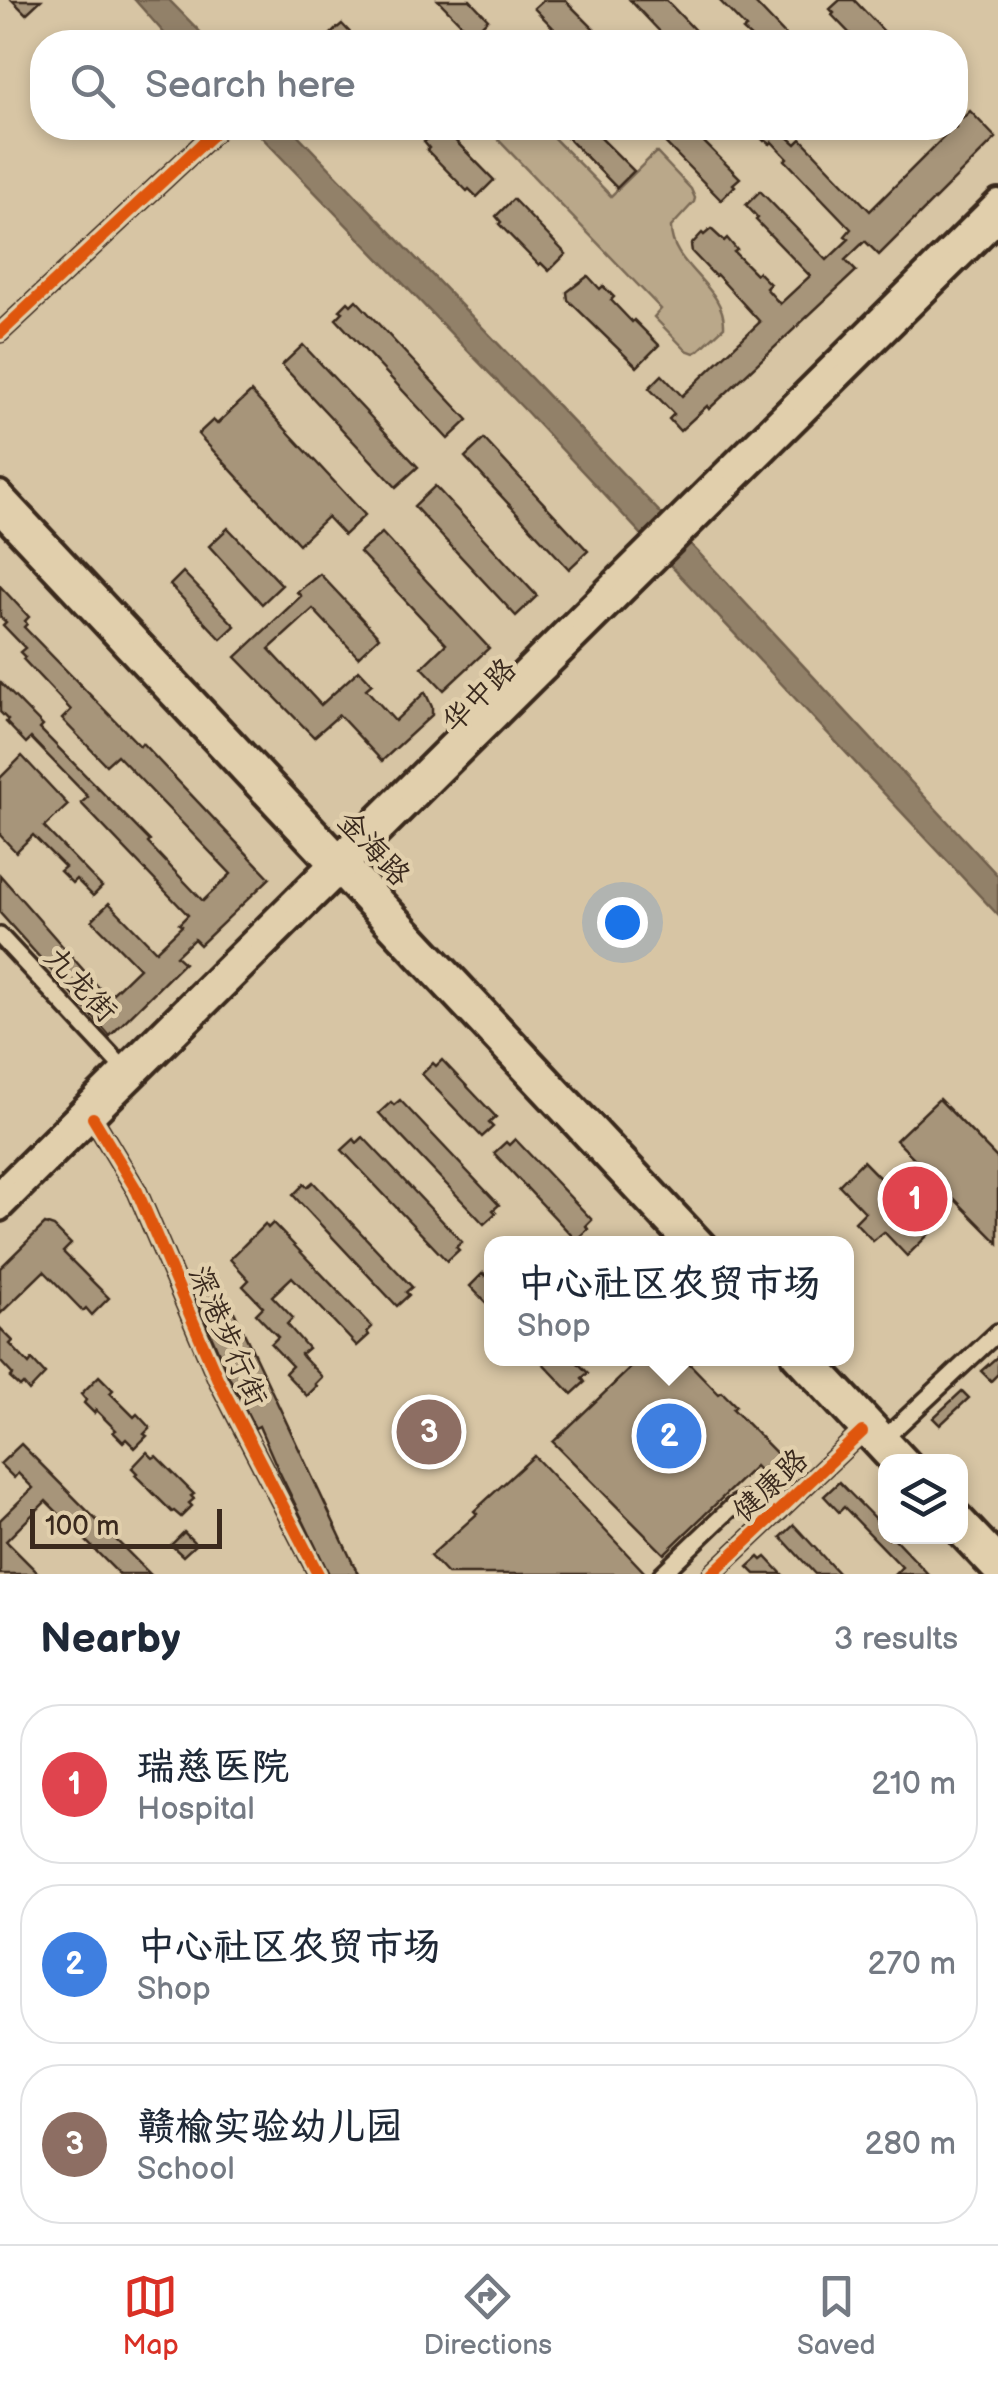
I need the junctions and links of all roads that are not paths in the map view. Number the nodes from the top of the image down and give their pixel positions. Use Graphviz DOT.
graph roads {
  1 [pos="206,140"];
  2 [pos="998,200"];
  3 [pos="998,221"];
  4 [pos="0,332"];
  5 [pos="0,492"];
  6 [pos="0,514"];
  7 [pos="339,865"];
  8 [pos="0,936"];
  9 [pos="123,1068"];
  10 [pos="93,1118"];
  11 [pos="0,1190"];
  12 [pos="0,1210"];
  13 [pos="678,1236"];
  14 [pos="697,1236"];
  15 [pos="998,1332"];
  16 [pos="800,1366"];
  17 [pos="821,1366"];
  18 [pos="862,1432"];
  19 [pos="886,1436"];
  20 [pos="883,1454"];
  21 [pos="903,1454"];
  22 [pos="779,1511"];
  23 [pos="968,1523"];
  24 [pos="968,1544"];
  25 [pos="998,1554"];
  26 [pos="318,1574"];
  27 [pos="662,1574"];
  28 [pos="712,1574"];
  29 [pos="996,1574"];
  1 -- 4 [label="street"];
  2 -- 7 [label="main road, 华中路"];
  3 -- 7 [label="main road, 华中路"];
  5 -- 7 [label="main road, 金海路"];
  6 -- 7 [label="main road, 金海路"];
  7 -- 9 [label="main road, 华中路"];
  7 -- 10 [label="main road, 华中路"];
  7 -- 13 [label="main road, 金海路"];
  7 -- 14 [label="main road, 金海路"];
  8 -- 9 [label="street, 九龙街"];
  9 -- 11 [label="main road, 华中路"];
  10 -- 12 [label="main road, 华中路"];
  10 -- 26 [label="street, 深港步行街"];
  15 -- 19 [label="street"];
  16 -- 18 [label="main road"];
  17 -- 19 [label="main road"];
  18 -- 20 [label="main road"];
  18 -- 22 [label="street, 健康路"];
  19 -- 21 [label="main road"];
  22 -- 27 [label="street"];
  22 -- 28 [label="street, 健康路"];
  23 -- 25 [label="main road"];
  24 -- 29 [label="main road"];
}
